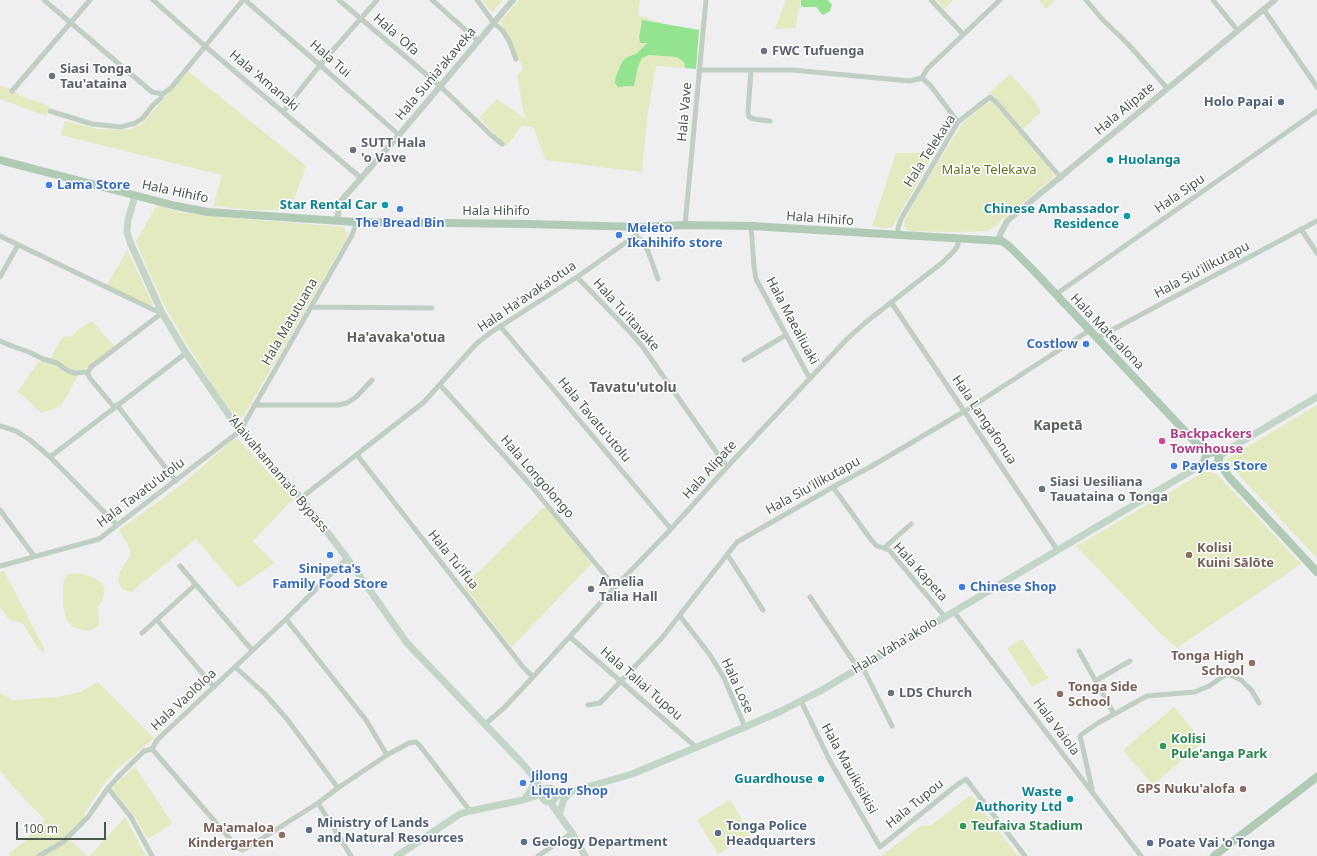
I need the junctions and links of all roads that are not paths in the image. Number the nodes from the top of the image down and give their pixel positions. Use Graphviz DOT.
graph roads {
  1 [pos="44,0"];
  2 [pos="90,0"];
  3 [pos="153,0"];
  4 [pos="244,0"];
  5 [pos="339,0"];
  6 [pos="377,0"];
  7 [pos="432,0"];
  8 [pos="477,0"];
  9 [pos="513,0"];
  10 [pos="706,0"];
  11 [pos="930,0"];
  12 [pos="1000,0"];
  13 [pos="1086,0"];
  14 [pos="1213,0"];
  15 [pos="1275,0"];
  16 [pos="1268,3"];
  17 [pos="1264,10"];
  18 [pos="362,19"];
  19 [pos="71,22"];
  20 [pos="494,23"];
  21 [pos="1238,31"];
  22 [pos="963,34"];
  23 [pos="478,41"];
  24 [pos="206,47"];
  25 [pos="516,59"];
  26 [pos="320,65"];
  27 [pos="700,70"];
  28 [pos="751,70"];
  29 [pos="922,78"];
  30 [pos="440,86"];
  31 [pos="1317,87"];
  32 [pos="1167,88"];
  33 [pos="12,90"];
  34 [pos="163,94"];
  35 [pos="50,111"];
  36 [pos="1317,111"];
  37 [pos="283,112"];
  38 [pos="770,121"];
  39 [pos="958,122"];
  40 [pos="399,136"];
  41 [pos="502,144"];
  42 [pos="0,160"];
  43 [pos="361,178"];
  44 [pos="1061,178"];
  45 [pos="135,196"];
  46 [pos="337,221"];
  47 [pos="1317,221"];
  48 [pos="356,222"];
  49 [pos="685,225"];
  50 [pos="751,226"];
  51 [pos="640,227"];
  52 [pos="1301,229"];
  53 [pos="0,236"];
  54 [pos="635,236"];
  55 [pos="899,236"];
  56 [pos="958,240"];
  57 [pos="997,241"];
  58 [pos="18,245"];
  59 [pos="1317,253"];
  60 [pos="577,277"];
  61 [pos="0,278"];
  62 [pos="658,279"];
  63 [pos="1056,295"];
  64 [pos="891,302"];
  65 [pos="311,307"];
  66 [pos="432,308"];
  67 [pos="162,313"];
  68 [pos="500,326"];
  69 [pos="1090,330"];
  70 [pos="786,335"];
  71 [pos="1097,338"];
  72 [pos="0,341"];
  73 [pos="186,353"];
  74 [pos="744,360"];
  75 [pos="88,372"];
  76 [pos="810,379"];
  77 [pos="372,380"];
  78 [pos="440,385"];
  79 [pos="1317,397"];
  80 [pos="254,405"];
  81 [pos="115,406"];
  82 [pos="965,411"];
  83 [pos="0,426"];
  84 [pos="240,431"];
  85 [pos="357,455"];
  86 [pos="50,457"];
  87 [pos="1212,459"];
  88 [pos="727,467"];
  89 [pos="176,481"];
  90 [pos="833,486"];
  91 [pos="301,498"];
  92 [pos="0,510"];
  93 [pos="911,524"];
  94 [pos="117,525"];
  95 [pos="671,529"];
  96 [pos="884,548"];
  97 [pos="1058,551"];
  98 [pos="727,554"];
  99 [pos="34,556"];
  100 [pos="347,558"];
  101 [pos="0,566"];
  102 [pos="180,566"];
  103 [pos="1317,572"];
  104 [pos="195,585"];
  105 [pos="615,587"];
  106 [pos="810,597"];
  107 [pos="763,610"];
  108 [pos="954,612"];
  109 [pos="680,616"];
  110 [pos="945,617"];
  111 [pos="286,619"];
  112 [pos="157,620"];
  113 [pos="142,633"];
  114 [pos="570,637"];
  115 [pos="252,650"];
  116 [pos="1079,651"];
  117 [pos="1130,662"];
  118 [pos="236,667"];
  119 [pos="860,667"];
  120 [pos="533,677"];
  121 [pos="1097,680"];
  122 [pos="621,682"];
  123 [pos="214,687"];
  124 [pos="801,701"];
  125 [pos="1259,703"];
  126 [pos="588,705"];
  127 [pos="1114,714"];
  128 [pos="485,724"];
  129 [pos="892,726"];
  130 [pos="744,727"];
  131 [pos="697,748"];
  132 [pos="152,749"];
  133 [pos="387,755"];
  134 [pos="1317,777"];
  135 [pos="534,778"];
  136 [pos="108,788"];
  137 [pos="338,788"];
  138 [pos="575,791"];
  139 [pos="1093,792"];
  140 [pos="549,795"];
  141 [pos="524,799"];
  142 [pos="318,804"];
  143 [pos="470,811"];
  144 [pos="561,815"];
  145 [pos="572,833"];
  146 [pos="880,847"];
  147 [pos="39,856"];
  148 [pos="152,856"];
  149 [pos="351,856"];
  150 [pos="397,856"];
  151 [pos="538,856"];
  152 [pos="585,856"];
  153 [pos="1025,856"];
  154 [pos="1141,856"];
  155 [pos="1214,856"];
  1 -- 19 [label="street"];
  2 -- 19 [label="street"];
  3 -- 24 [label="street, Hala 'Amanaki"];
  4 -- 24 [label="street"];
  4 -- 26 [label="street, Hala Tui"];
  5 -- 18 [label="street, Hala 'Ofa"];
  6 -- 18 [label="street"];
  7 -- 23 [label="street"];
  8 -- 20 [label="street"];
  9 -- 20 [label="street, Hala Sunia'akaveka"];
  10 -- 27 [label="street, Hala Vave"];
  11 -- 22 [label="street"];
  12 -- 22 [label="street"];
  13 -- 32 [label="street"];
  14 -- 21 [label="street"];
  15 -- 16 [label="street, Hala Alipate"];
  16 -- 17 [label="street, Hala Alipate"];
  17 -- 21 [label="street, Hala Alipate"];
  17 -- 31 [label="street"];
  18 -- 26 [label="street"];
  18 -- 30 [label="street, Hala 'Ofa"];
  19 -- 33 [label="street"];
  19 -- 34 [label="street"];
  20 -- 23 [label="street, Hala Sunia'akaveka"];
  20 -- 25 [label="street"];
  21 -- 32 [label="street, Hala Alipate"];
  22 -- 29 [label="street"];
  23 -- 30 [label="street, Hala Sunia'akaveka"];
  24 -- 34 [label="street"];
  24 -- 37 [label="street, Hala 'Amanaki"];
  26 -- 37 [label="street"];
  26 -- 40 [label="street, Hala Tui"];
  27 -- 28 [label="street"];
  27 -- 49 [label="street, Hala Vave"];
  28 -- 29 [label="street"];
  28 -- 38 [label="street"];
  29 -- 39 [label="street"];
  30 -- 40 [label="street, Hala Sunia'akaveka"];
  30 -- 41 [label="street, Hala 'Ofa"];
  32 -- 44 [label="street, Hala Alipate"];
  34 -- 35 [label="street"];
  36 -- 63 [label="street, Hala Sipu"];
  37 -- 43 [label="street, Hala 'Amanaki"];
  39 -- 44 [label="street, Hala Telekava"];
  39 -- 55 [label="street, Hala Telekava"];
  40 -- 43 [label="street, Hala Sunia'akaveka"];
  42 -- 45 [label="main road, Hala Hihifo"];
  43 -- 46 [label="street, Hala Sunia'akaveka"];
  44 -- 57 [label="street, Hala Alipate"];
  45 -- 46 [label="main road, Hala Hihifo"];
  45 -- 67 [label="main road, 'Alaivahamama'o Bypass"];
  46 -- 48 [label="main road, Hala Hihifo"];
  47 -- 52 [label="street, Hala Siu'ilikutapu"];
  48 -- 51 [label="main road, Hala Hihifo"];
  48 -- 65 [label="street, Hala Matutuana"];
  49 -- 50 [label="main road, Hala Hihifo"];
  49 -- 51 [label="main road, Hala Hihifo"];
  50 -- 55 [label="main road, Hala Hihifo"];
  50 -- 70 [label="street, Hala Maealiuaki"];
  51 -- 54 [label="street, Hala Ha'avaka'otua"];
  52 -- 59 [label="street"];
  52 -- 71 [label="street, Hala Siu'ilikutapu"];
  53 -- 58 [label="street"];
  54 -- 60 [label="street, Hala Ha'avaka'otua"];
  54 -- 62 [label="street"];
  55 -- 56 [label="main road, Hala Hihifo"];
  56 -- 57 [label="main road, Hala Hihifo"];
  56 -- 64 [label="street, Hala Alipate"];
  57 -- 63 [label="main road, Hala Mateialona"];
  58 -- 61 [label="street"];
  58 -- 67 [label="street"];
  60 -- 68 [label="street, Hala Ha'avaka'otua"];
  60 -- 88 [label="street, Hala Tu'itavake"];
  63 -- 69 [label="main road, Hala Mateialona"];
  64 -- 76 [label="street, Hala Alipate"];
  64 -- 82 [label="street, Hala Langafonua"];
  65 -- 66 [label="street"];
  65 -- 80 [label="street, Hala Matutuana"];
  67 -- 73 [label="main road, 'Alaivahamama'o Bypass"];
  67 -- 75 [label="street"];
  68 -- 78 [label="street, Hala Ha'avaka'otua"];
  68 -- 95 [label="street, Hala Tavatu'utolu"];
  69 -- 71 [label="main road, Hala Mateialona"];
  69 -- 82 [label="street, Hala Siu'ilikutapu"];
  70 -- 74 [label="street"];
  70 -- 76 [label="street, Hala Maealiuaki"];
  71 -- 87 [label="main road, Hala Mateialona"];
  72 -- 75 [label="street"];
  73 -- 81 [label="street"];
  73 -- 84 [label="main road, 'Alaivahamama'o Bypass"];
  75 -- 81 [label="street"];
  76 -- 88 [label="street, Hala Alipate"];
  77 -- 80 [label="street"];
  78 -- 85 [label="street, Hala Ha'avaka'otua"];
  78 -- 105 [label="street, Hala Longolongo"];
  79 -- 87 [label="main road, Hala Vaha'akolo"];
  80 -- 84 [label="street, Hala Matutuana"];
  81 -- 86 [label="street"];
  81 -- 89 [label="street"];
  82 -- 90 [label="street, Hala Siu'ilikutapu"];
  82 -- 97 [label="street, Hala Langafonua"];
  83 -- 86 [label="street"];
  84 -- 89 [label="street, Hala Tavatu'utolu"];
  84 -- 91 [label="main road, 'Alaivahamama'o Bypass"];
  85 -- 91 [label="street, Hala Ha'avaka'otua"];
  85 -- 120 [label="street, Hala Tu'ifua"];
  86 -- 94 [label="street"];
  87 -- 97 [label="main road, Hala Vaha'akolo"];
  87 -- 103 [label="main road, Hala Mateialona"];
  88 -- 95 [label="street, Hala Alipate"];
  89 -- 94 [label="street, Hala Tavatu'utolu"];
  90 -- 96 [label="street, Hala Kapeta"];
  90 -- 98 [label="street, Hala Siu'ilikutapu"];
  91 -- 100 [label="main road, 'Alaivahamama'o Bypass"];
  92 -- 99 [label="street"];
  93 -- 96 [label="street"];
  94 -- 99 [label="street, Hala Tavatu'utolu"];
  95 -- 105 [label="street, Hala Alipate"];
  96 -- 110 [label="street, Hala Kapeta"];
  97 -- 108 [label="main road, Hala Vaha'akolo"];
  98 -- 107 [label="street"];
  98 -- 109 [label="street, Hala Siu'ilikutapu"];
  99 -- 101 [label="street, Hala Tavatu'utolu"];
  100 -- 111 [label="street, Hala Vaolōloa"];
  100 -- 128 [label="main road, 'Alaivahamama'o Bypass"];
  102 -- 104 [label="street"];
  104 -- 112 [label="street"];
  104 -- 115 [label="street"];
  105 -- 114 [label="street, Hala Alipate"];
  106 -- 119 [label="street"];
  108 -- 110 [label="main road, Hala Vaha'akolo"];
  108 -- 139 [label="street, Hala Vaiola"];
  109 -- 122 [label="street, Hala Siu'ilikutapu"];
  109 -- 130 [label="street, Hala Lose"];
  110 -- 119 [label="main road, Hala Vaha'akolo"];
  111 -- 115 [label="street, Hala Vaolōloa"];
  111 -- 133 [label="street"];
  112 -- 113 [label="street"];
  112 -- 123 [label="street"];
  114 -- 120 [label="street, Hala Alipate"];
  114 -- 122 [label="street, Hala Taliai Tupou"];
  115 -- 118 [label="street, Hala Vaolōloa"];
  116 -- 121 [label="street"];
  117 -- 121 [label="street"];
  118 -- 123 [label="street, Hala Vaolōloa"];
  118 -- 137 [label="street"];
  119 -- 124 [label="main road, Hala Vaha'akolo"];
  119 -- 129 [label="street"];
  120 -- 128 [label="street, Hala Alipate"];
  121 -- 127 [label="street"];
  122 -- 126 [label="street, Hala Siu'ilikutapu"];
  122 -- 131 [label="street, Hala Taliai Tupou"];
  123 -- 132 [label="street, Hala Vaolōloa"];
  124 -- 130 [label="main road, Hala Vaha'akolo"];
  124 -- 146 [label="street, Hala Mauikisikisi"];
  125 -- 127 [label="street"];
  127 -- 139 [label="street"];
  128 -- 135 [label="main road, 'Alaivahamama'o Bypass"];
  130 -- 131 [label="main road, Hala Vaha'akolo"];
  131 -- 138 [label="main road, Hala Vaha'akolo"];
  132 -- 136 [label="street, Hala Vaolōloa"];
  132 -- 142 [label="street"];
  133 -- 137 [label="street"];
  133 -- 143 [label="street"];
  134 -- 155 [label="main road"];
  135 -- 140 [label="main road, 'Alaivahamama'o Bypass"];
  135 -- 141 [label="main road"];
  136 -- 147 [label="street, Hala Vaolōloa"];
  136 -- 148 [label="street"];
  137 -- 142 [label="street"];
  138 -- 140 [label="main road, Hala Vaha'akolo"];
  138 -- 144 [label="main road"];
  139 -- 154 [label="street, Hala Vaiola"];
  140 -- 141 [label="main road, Hala Vaha'akolo"];
  140 -- 144 [label="main road, 'Alaivahamama'o Bypass"];
  141 -- 143 [label="main road, Hala Vaha'akolo"];
  142 -- 149 [label="street"];
  143 -- 150 [label="main road, Hala Vaha'akolo"];
  144 -- 145 [label="main road, 'Alaivahamama'o Bypass"];
  145 -- 151 [label="street"];
  145 -- 152 [label="main road, 'Alaivahamama'o Bypass"];
  146 -- 153 [label="street, Hala Tupou"];
}
